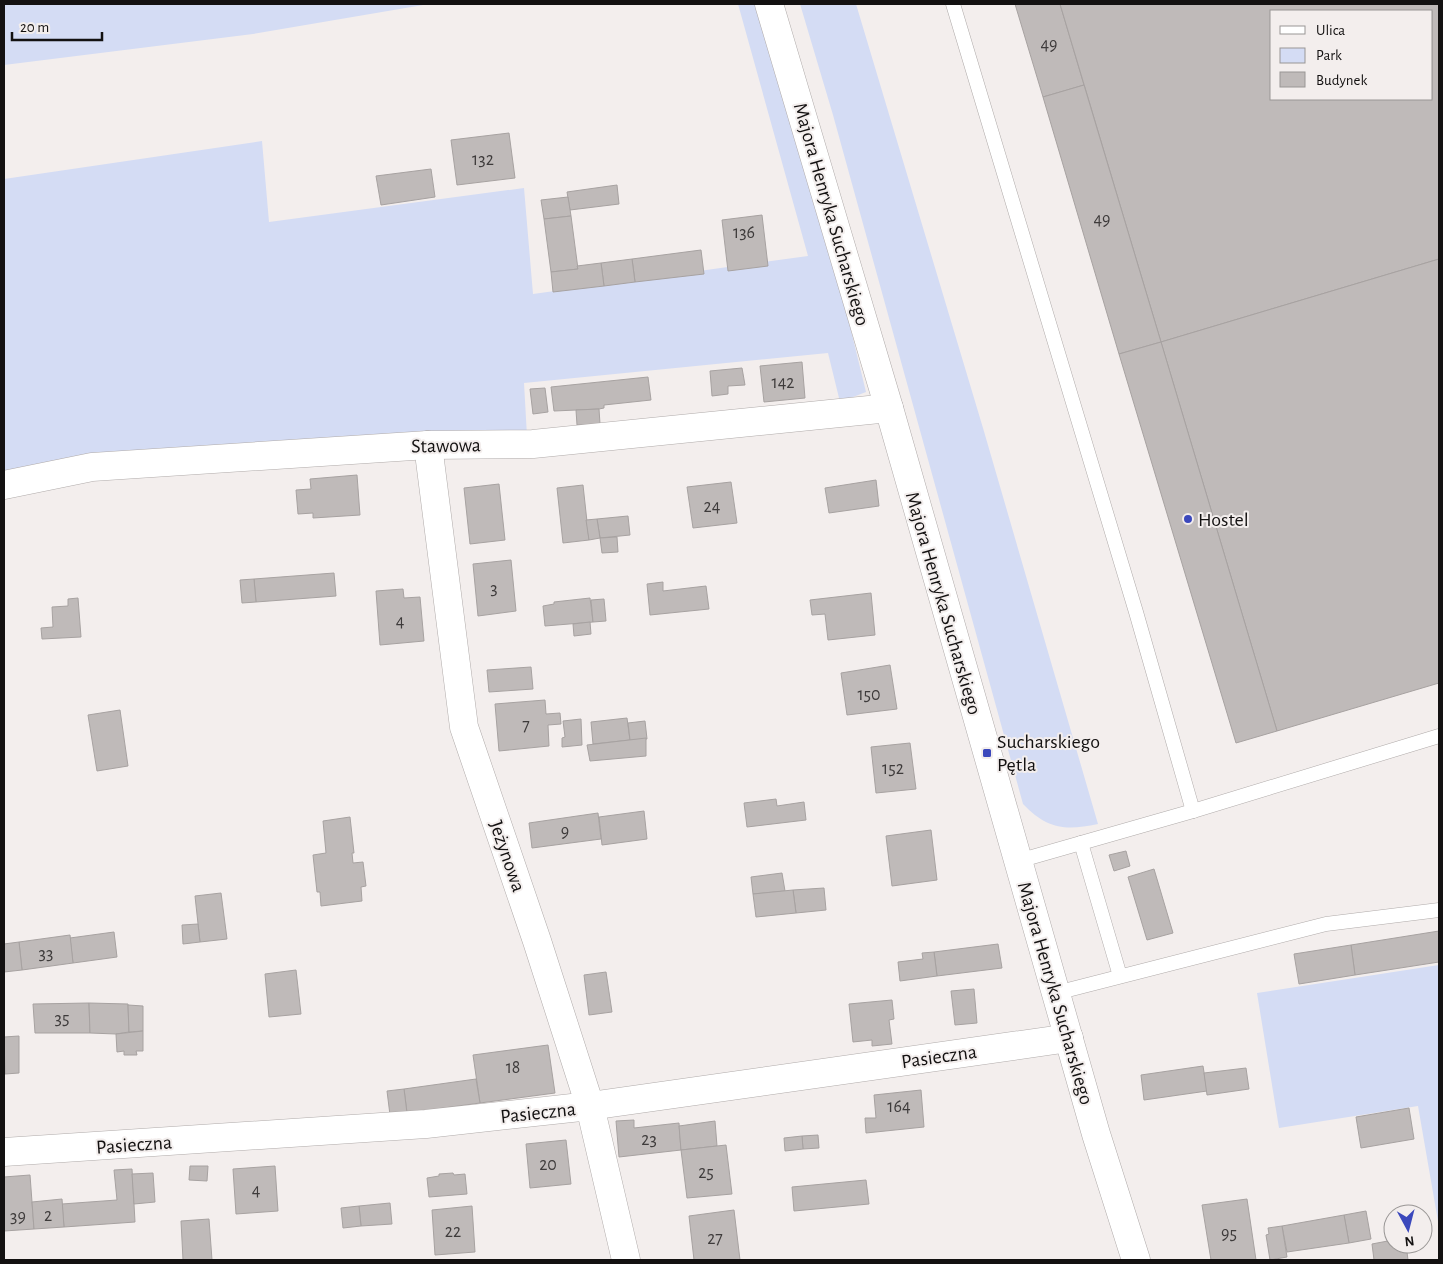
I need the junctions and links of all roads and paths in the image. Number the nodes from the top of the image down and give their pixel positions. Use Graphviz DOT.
graph roads {
  1 [pos="770,4"];
  2 [pos="953,4"];
  3 [pos="889,408"];
  4 [pos="428,445"];
  5 [pos="4,485"];
  6 [pos="1439,736"];
  7 [pos="1193,811"];
  8 [pos="1081,842"];
  9 [pos="1018,861"];
  10 [pos="1439,910"];
  11 [pos="1120,976"];
  12 [pos="1056,993"];
  13 [pos="1069,1038"];
  14 [pos="590,1106"];
  15 [pos="4,1152"];
  16 [pos="626,1260"];
  17 [pos="1136,1260"];
  1 -- 3 [label="street, Majora Henryka Sucharskiego"];
  2 -- 7 [label="lane"];
  3 -- 4 [label="street, Stawowa"];
  3 -- 9 [label="street, Majora Henryka Sucharskiego"];
  4 -- 5 [label="street, Stawowa"];
  4 -- 14 [label="street, Jeżynowa"];
  6 -- 7 [label="lane"];
  7 -- 8 [label="lane"];
  8 -- 9 [label="lane"];
  8 -- 11 [label="lane"];
  9 -- 12 [label="street, Majora Henryka Sucharskiego"];
  10 -- 11 [label="lane"];
  11 -- 12 [label="lane"];
  12 -- 13 [label="street, Majora Henryka Sucharskiego"];
  13 -- 14 [label="street, Pasieczna"];
  13 -- 17 [label="street, Majora Henryka Sucharskiego"];
  14 -- 15 [label="street, Pasieczna"];
  14 -- 16 [label="street, Jeżynowa"];
}
